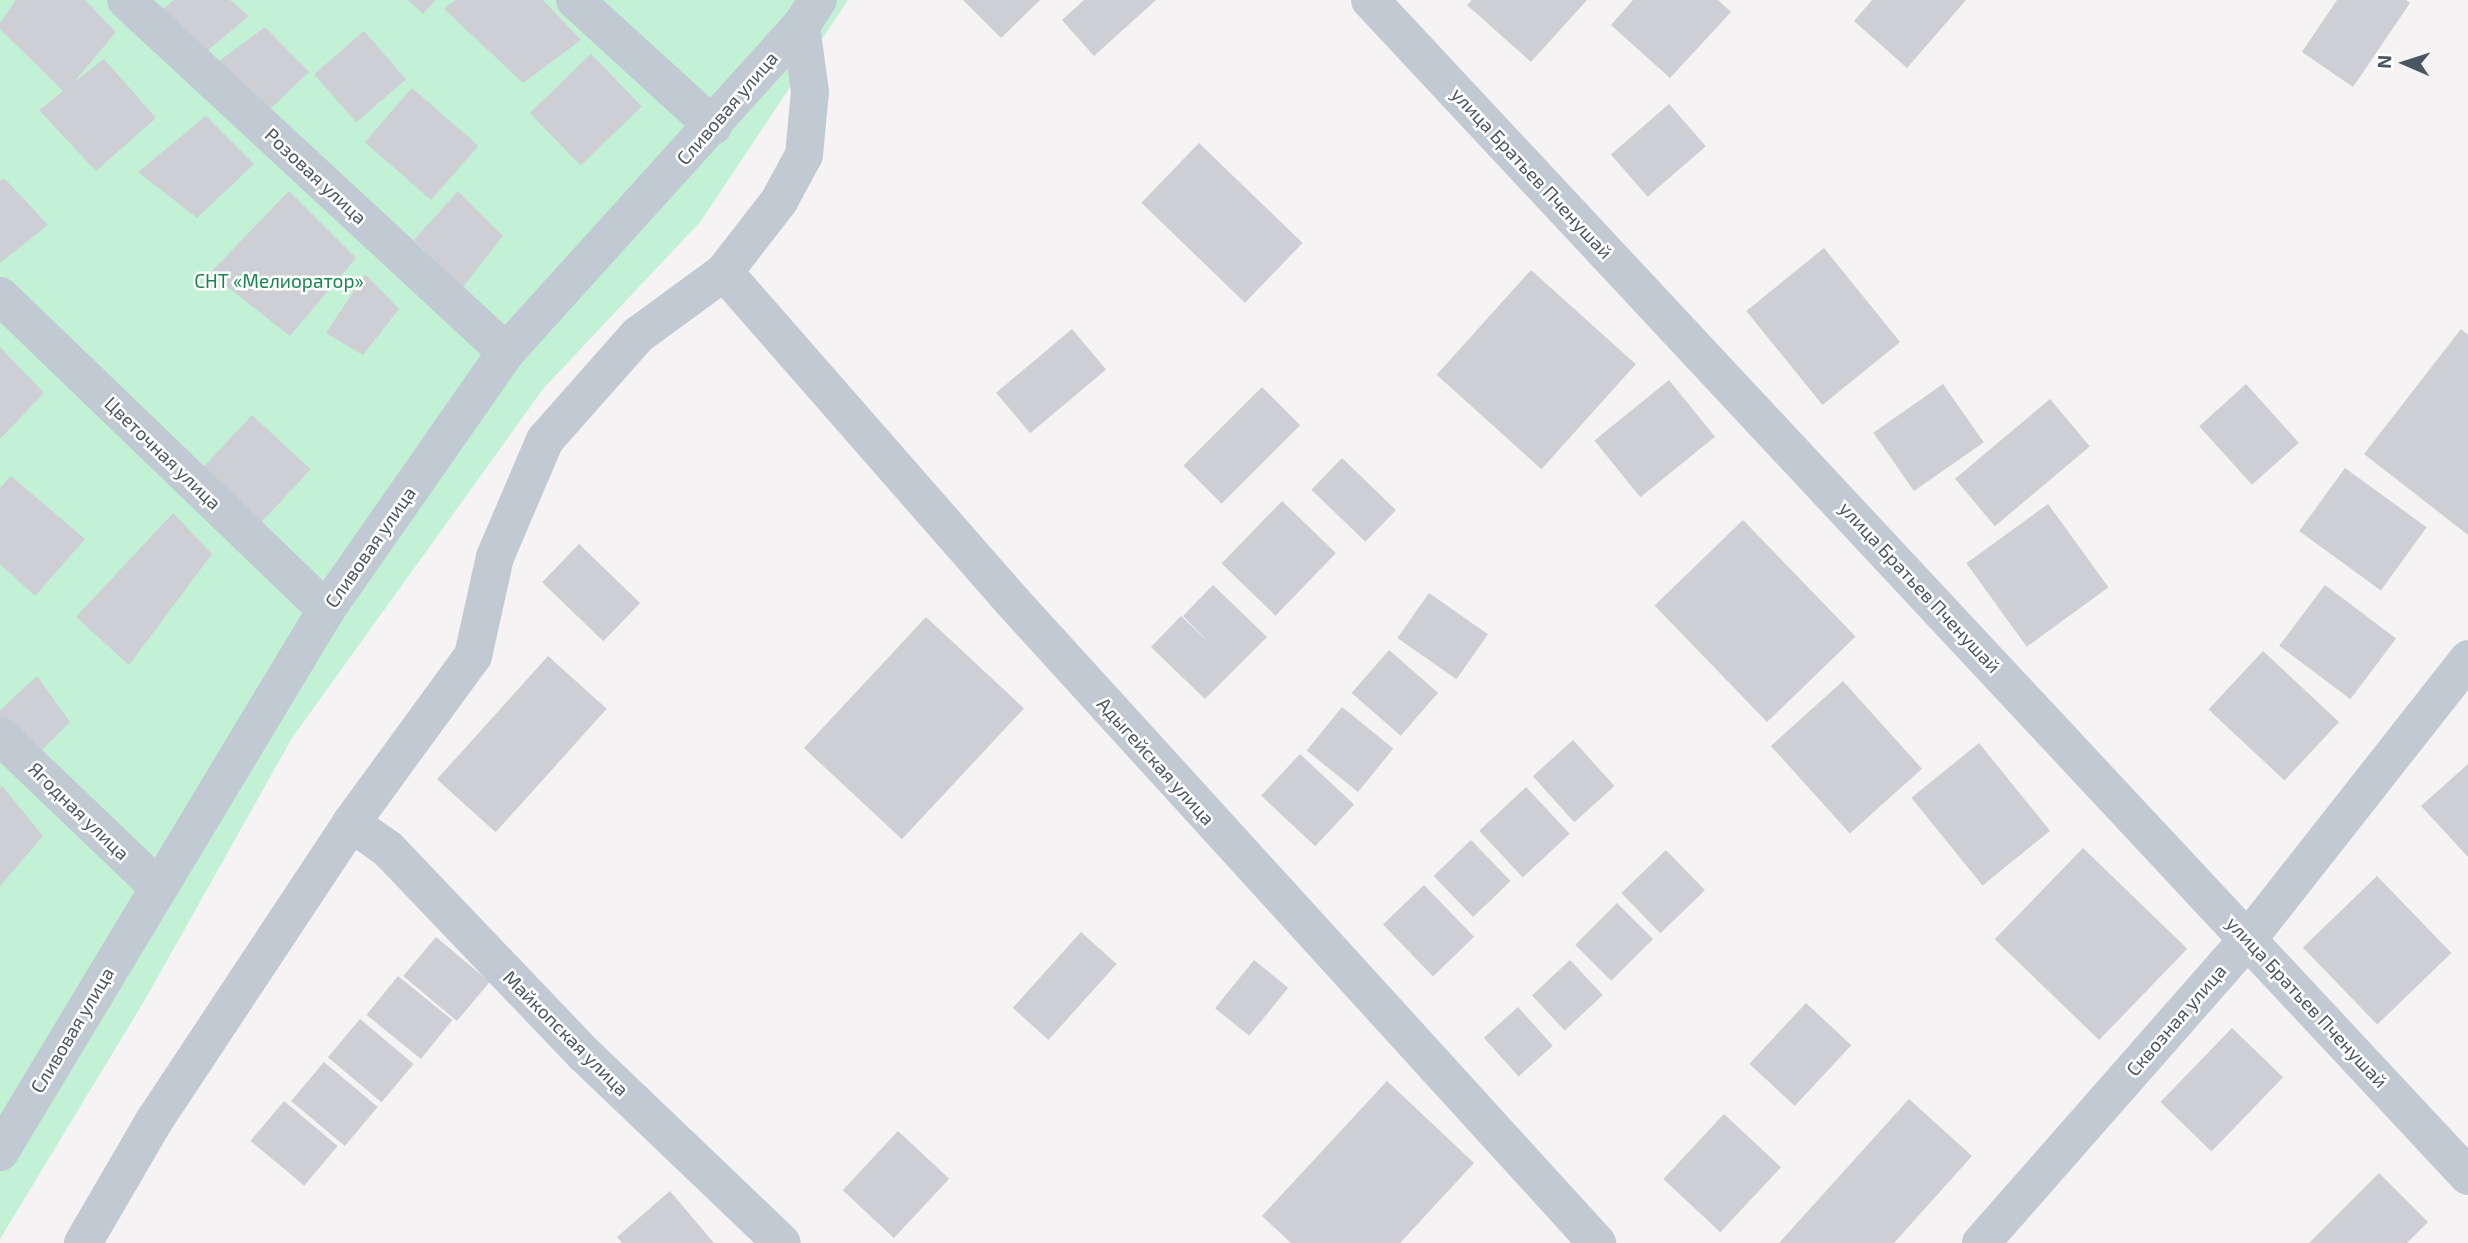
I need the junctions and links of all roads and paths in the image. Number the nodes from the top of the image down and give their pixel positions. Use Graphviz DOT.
graph roads {
  1 [pos="126,0"];
  2 [pos="575,0"];
  3 [pos="1370,0"];
  4 [pos="810,13"];
  5 [pos="713,126"];
  6 [pos="724,272"];
  7 [pos="0,296"];
  8 [pos="506,352"];
  9 [pos="326,610"];
  10 [pos="2468,659"];
  11 [pos="0,736"];
  12 [pos="351,823"];
  13 [pos="158,887"];
  14 [pos="2248,939"];
  15 [pos="5,1132"];
  16 [pos="2468,1176"];
  17 [pos="83,1243"];
  18 [pos="782,1243"];
  19 [pos="1597,1243"];
  20 [pos="1981,1243"];
  1 -- 8 [label="street, Розовая улица"];
  2 -- 5 [label="street"];
  3 -- 14 [label="street, улица Братьев Пченушай"];
  4 -- 5 [label="street, Сливовая улица"];
  4 -- 6 [label="street"];
  5 -- 8 [label="street, Сливовая улица"];
  6 -- 12 [label="street"];
  6 -- 19 [label="street, Адыгейская улица"];
  7 -- 9 [label="street, Цветочная улица"];
  8 -- 9 [label="street, Сливовая улица"];
  9 -- 13 [label="street, Сливовая улица"];
  10 -- 14 [label="street, Сквозная улица"];
  11 -- 13 [label="street, Ягодная улица"];
  12 -- 17 [label="street"];
  12 -- 18 [label="street, Майкопская улица"];
  13 -- 15 [label="street, Сливовая улица"];
  14 -- 16 [label="street, улица Братьев Пченушай"];
  14 -- 20 [label="street, Сквозная улица"];
}
